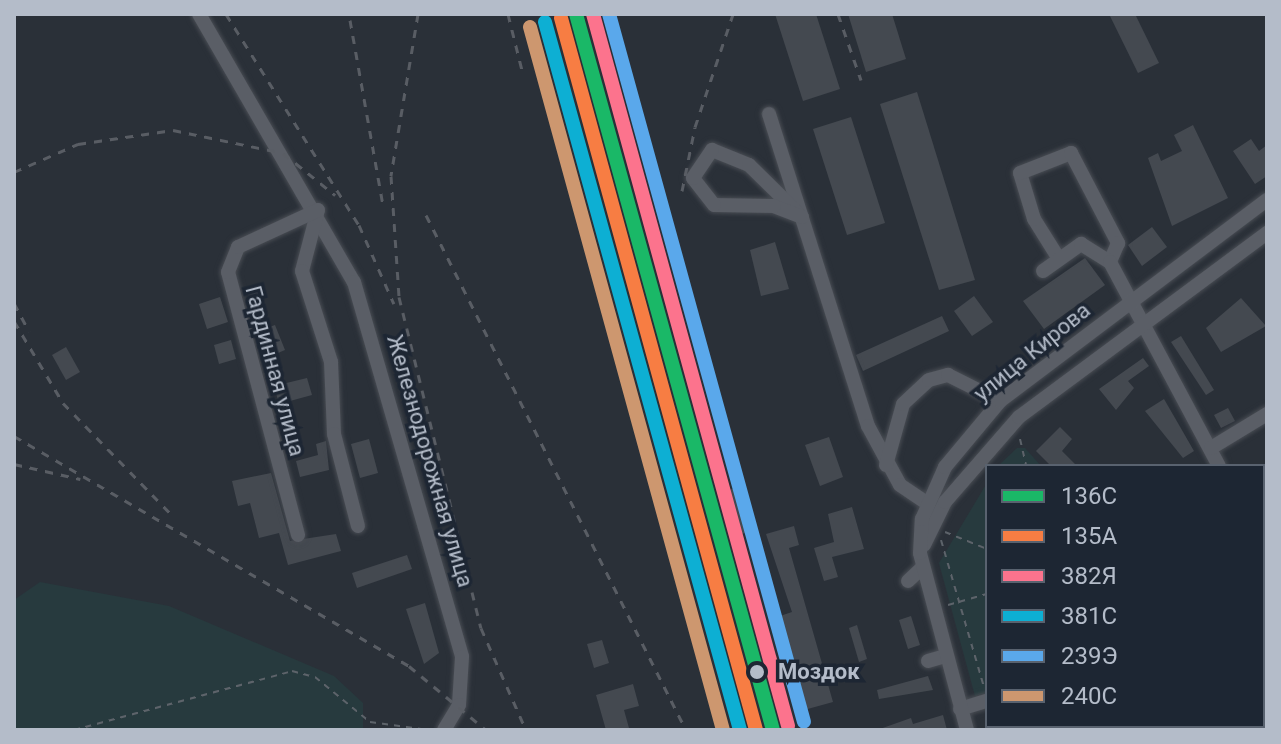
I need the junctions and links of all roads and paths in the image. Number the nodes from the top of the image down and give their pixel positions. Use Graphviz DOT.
graph roads {
  1 [pos="199,14"];
  2 [pos="769,114"];
  3 [pos="1267,200"];
  4 [pos="318,210"];
  5 [pos="802,217"];
  6 [pos="1267,233"];
  7 [pos="1059,259"];
  8 [pos="1110,262"];
  9 [pos="1043,271"];
  10 [pos="1131,301"];
  11 [pos="1144,324"];
  12 [pos="1000,401"];
  13 [pos="1267,414"];
  14 [pos="1014,423"];
  15 [pos="1211,448"];
  16 [pos="1025,464"];
  17 [pos="1218,464"];
  18 [pos="886,465"];
  19 [pos="927,503"];
  20 [pos="358,526"];
  21 [pos="932,528"];
  22 [pos="298,535"];
  23 [pos="985,548"];
  24 [pos="921,560"];
  25 [pos="908,581"];
  26 [pos="985,595"];
  27 [pos="963,601"];
  28 [pos="932,610"];
  29 [pos="945,656"];
  30 [pos="928,661"];
  31 [pos="985,692"];
  32 [pos="985,701"];
  33 [pos="960,709"];
  34 [pos="74,730"];
  35 [pos="428,730"];
  36 [pos="444,730"];
  37 [pos="967,730"];
  1 -- 4 [label="street"];
  2 -- 5 [label="street"];
  3 -- 10 [label="street, улица Кирова"];
  4 -- 20 [label="street"];
  4 -- 22 [label="street, Гардинная улица"];
  4 -- 36 [label="street, Железнодорожная улица"];
  5 -- 5 [label="street"];
  5 -- 18 [label="street"];
  6 -- 11 [label="street, улица Кирова"];
  7 -- 8 [label="street"];
  7 -- 8 [label="street"];
  7 -- 9 [label="street"];
  8 -- 10 [label="street"];
  10 -- 11 [label="street"];
  10 -- 12 [label="street, улица Кирова"];
  11 -- 14 [label="street, улица Кирова"];
  11 -- 15 [label="street"];
  12 -- 18 [label="street"];
  12 -- 19 [label="street, улица Кирова"];
  13 -- 15 [label="street"];
  14 -- 16 [label="path"];
  14 -- 21 [label="street, улица Кирова"];
  15 -- 17 [label="street"];
  18 -- 19 [label="street"];
  19 -- 24 [label="street, улица Кирова"];
  21 -- 23 [label="path"];
  21 -- 24 [label="street, улица Кирова"];
  21 -- 27 [label="path"];
  24 -- 25 [label="street"];
  24 -- 28 [label="street"];
  26 -- 27 [label="path"];
  27 -- 28 [label="path"];
  27 -- 31 [label="path"];
  28 -- 29 [label="street"];
  29 -- 30 [label="street"];
  29 -- 33 [label="street"];
  32 -- 33 [label="street"];
  33 -- 37 [label="street"];
  34 -- 35 [label="path"];
}
